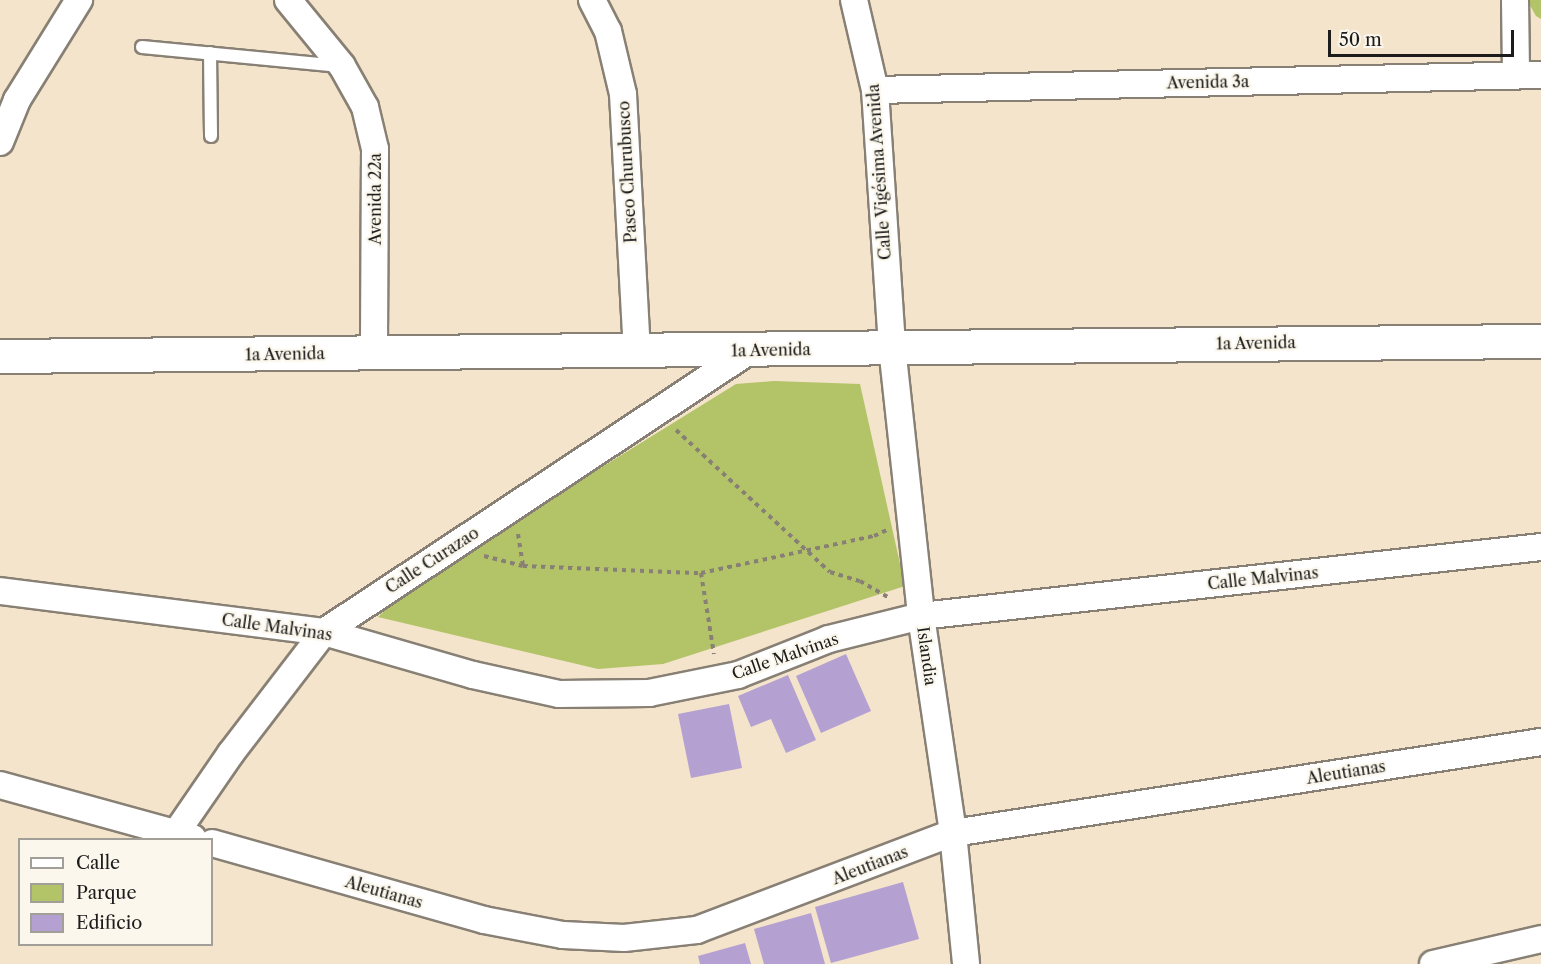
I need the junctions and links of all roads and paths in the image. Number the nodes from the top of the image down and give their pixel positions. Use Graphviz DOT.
graph roads {
  1 [pos="79,0"];
  2 [pos="288,0"];
  3 [pos="592,0"];
  4 [pos="854,0"];
  5 [pos="1515,0"];
  6 [pos="142,47"];
  7 [pos="210,53"];
  8 [pos="342,66"];
  9 [pos="1529,75"];
  10 [pos="874,90"];
  11 [pos="8,100"];
  12 [pos="211,136"];
  13 [pos="0,142"];
  14 [pos="1541,341"];
  15 [pos="892,347"];
  16 [pos="637,349"];
  17 [pos="749,351"];
  18 [pos="374,353"];
  19 [pos="0,356"];
  20 [pos="684,437"];
  21 [pos="911,517"];
  22 [pos="452,547"];
  23 [pos="1541,547"];
  24 [pos="808,551"];
  25 [pos="701,573"];
  26 [pos="0,591"];
  27 [pos="921,616"];
  28 [pos="324,632"];
  29 [pos="719,679"];
  30 [pos="1541,742"];
  31 [pos="0,785"];
  32 [pos="953,833"];
  33 [pos="187,836"];
  34 [pos="213,843"];
  35 [pos="1526,949"];
  36 [pos="966,964"];
  37 [pos="1433,964"];
  1 -- 11 [label="street"];
  2 -- 8 [label="street, Avenida 22a"];
  3 -- 16 [label="street, Paseo Churubusco"];
  4 -- 10 [label="street, Calle Vigésima Avenida"];
  5 -- 9 [label="street"];
  6 -- 7 [label="lane"];
  7 -- 8 [label="lane"];
  7 -- 12 [label="lane"];
  8 -- 18 [label="street, Avenida 22a"];
  9 -- 10 [label="street, Avenida 3a"];
  10 -- 15 [label="street, Calle Vigésima Avenida"];
  11 -- 13 [label="street"];
  14 -- 15 [label="street, 1a Avenida"];
  15 -- 17 [label="street, 1a Avenida"];
  15 -- 21 [label="street, Islandia"];
  16 -- 17 [label="street, 1a Avenida"];
  16 -- 18 [label="street, 1a Avenida"];
  17 -- 22 [label="street, Calle Curazao"];
  18 -- 19 [label="street, 1a Avenida"];
  20 -- 24 [label="path"];
  21 -- 24 [label="path"];
  21 -- 27 [label="street, Islandia"];
  22 -- 25 [label="path"];
  22 -- 28 [label="street, Calle Curazao"];
  23 -- 27 [label="street, Calle Malvinas"];
  24 -- 25 [label="path"];
  24 -- 27 [label="path"];
  25 -- 29 [label="path"];
  26 -- 28 [label="street, Calle Malvinas"];
  27 -- 29 [label="street, Calle Malvinas"];
  27 -- 32 [label="street, Islandia"];
  28 -- 29 [label="street, Calle Malvinas"];
  28 -- 33 [label="street, Calle Curazao"];
  30 -- 32 [label="street, Aleutianas"];
  31 -- 33 [label="street"];
  32 -- 34 [label="street, Aleutianas"];
  32 -- 36 [label="street, Islandia"];
  35 -- 37 [label="street"];
}
